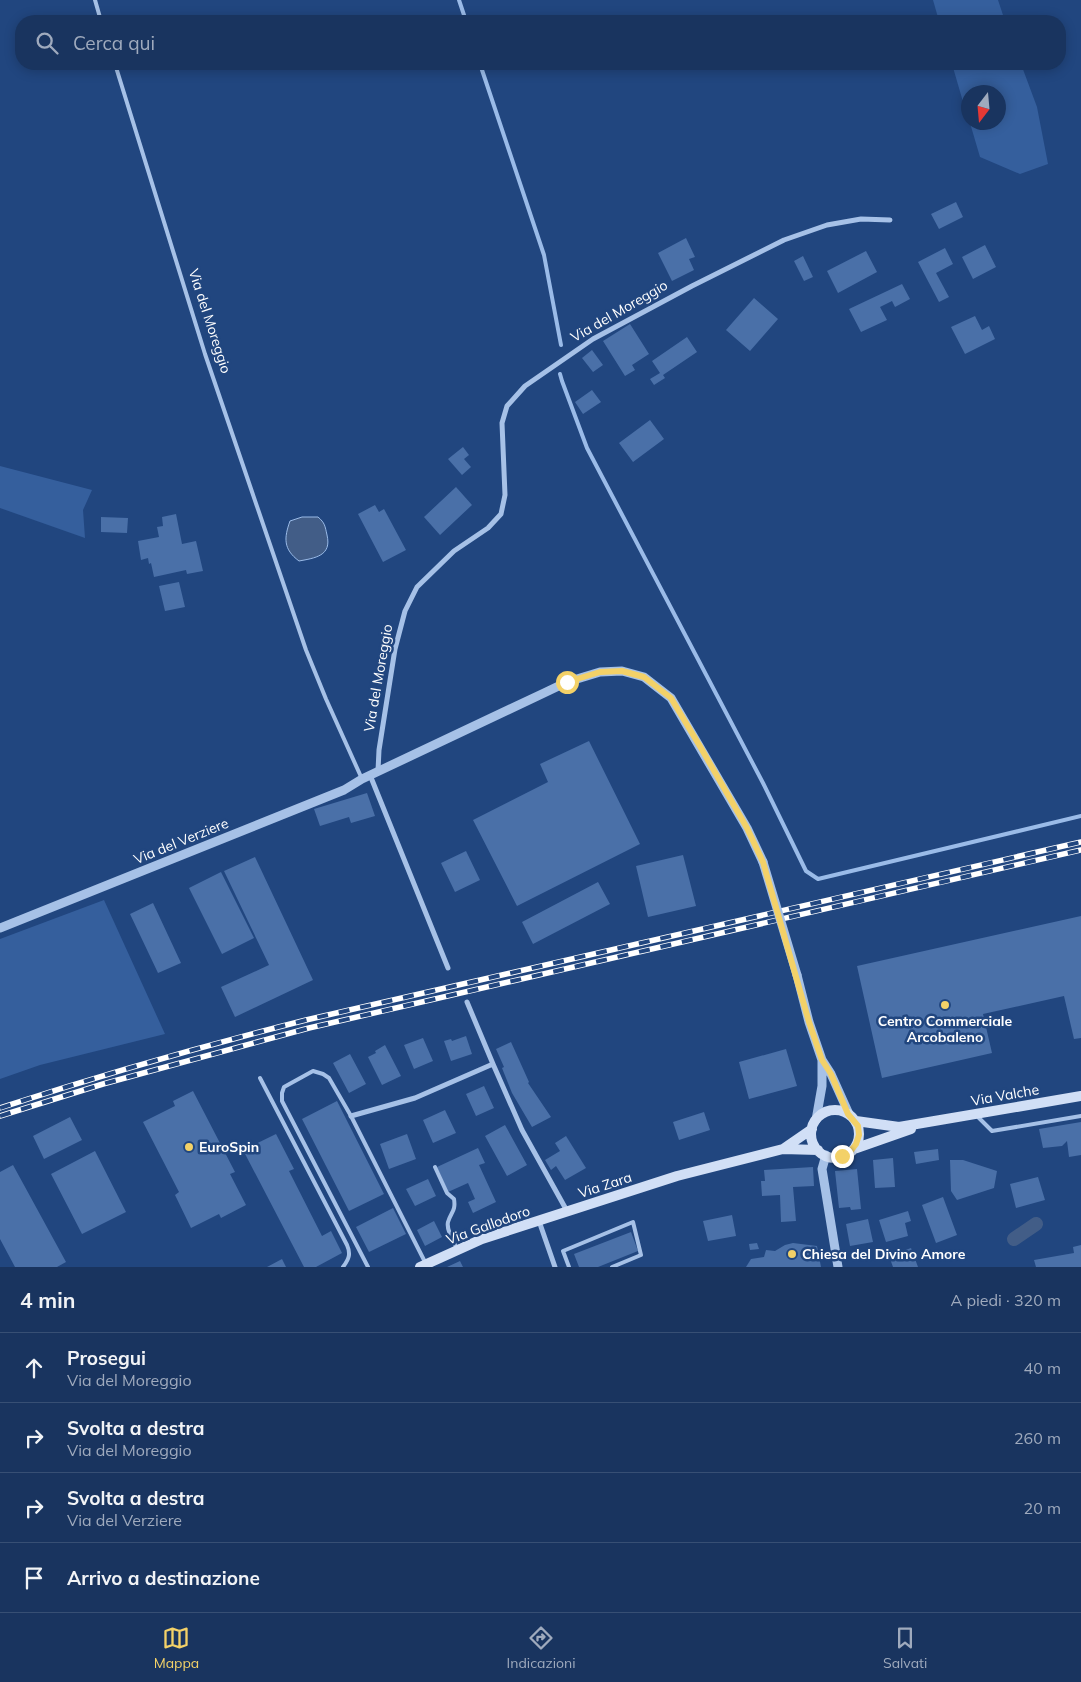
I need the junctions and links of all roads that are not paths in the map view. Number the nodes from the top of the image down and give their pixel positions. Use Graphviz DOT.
graph roads {
  1 [pos="95,0"];
  2 [pos="99,15"];
  3 [pos="117,70"];
  4 [pos="890,220"];
  5 [pos="370,775"];
  6 [pos="0,928"];
  7 [pos="448,968"];
  8 [pos="467,1002"];
  9 [pos="822,1060"];
  10 [pos="492,1064"];
  11 [pos="260,1078"];
  12 [pos="1081,1096"];
  13 [pos="976,1114"];
  14 [pos="351,1116"];
  15 [pos="1081,1116"];
  16 [pos="852,1118"];
  17 [pos="934,1122"];
  18 [pos="814,1125"];
  19 [pos="784,1148"];
  20 [pos="854,1149"];
  21 [pos="822,1153"];
  22 [pos="435,1167"];
  23 [pos="566,1212"];
  24 [pos="539,1220"];
  25 [pos="457,1249"];
  26 [pos="423,1265"];
  27 [pos="343,1267"];
  28 [pos="368,1267"];
  29 [pos="554,1267"];
  30 [pos="570,1267"];
  31 [pos="612,1267"];
  32 [pos="838,1267"];
  1 -- 2 [label="lane"];
  3 -- 5 [label="lane, Via del Moreggio"];
  4 -- 5 [label="street, Via del Moreggio"];
  5 -- 6 [label="street, Via del Verziere"];
  5 -- 7 [label="street, Via del Moreggio"];
  5 -- 9 [label="street, bridge"];
  8 -- 10 [label="street, Via Zara"];
  9 -- 16 [label="street"];
  9 -- 18 [label="street"];
  10 -- 14 [label="street"];
  10 -- 23 [label="street, Via Zara"];
  11 -- 27 [label="lane"];
  12 -- 13 [label="main road, Via Valche"];
  13 -- 15 [label="lane"];
  13 -- 17 [label="main road, Via Valche"];
  14 -- 26 [label="lane"];
  14 -- 28 [label="lane"];
  16 -- 17 [label="main road, Via Valche"];
  16 -- 18 [label="main road"];
  16 -- 20 [label="main road"];
  17 -- 20 [label="main road, Via Valche"];
  18 -- 19 [label="main road, Via Zara"];
  18 -- 21 [label="main road"];
  19 -- 21 [label="main road, Via Zara"];
  19 -- 23 [label="main road, Via Zara"];
  20 -- 21 [label="main road"];
  21 -- 32 [label="street"];
  22 -- 25 [label="lane"];
  23 -- 24 [label="main road, Via Gallodoro"];
  24 -- 25 [label="main road, Via Gallodoro"];
  24 -- 29 [label="street"];
  25 -- 26 [label="main road, Via Gallodoro"];
  30 -- 31 [label="lane"];
}
